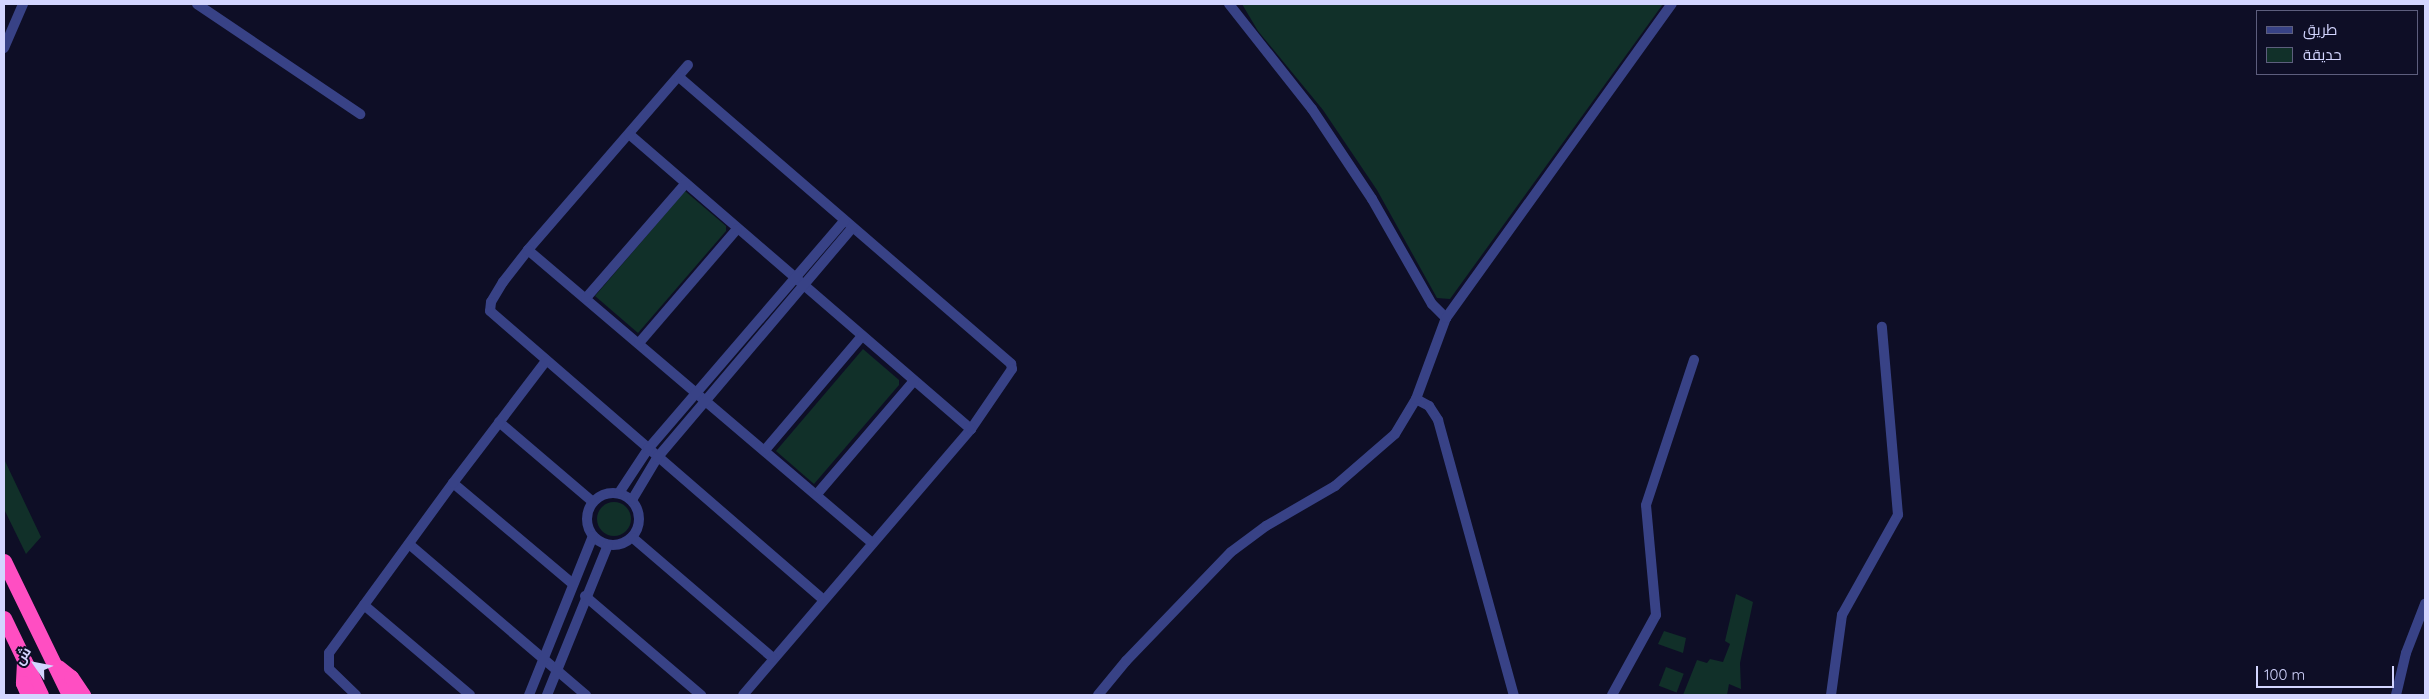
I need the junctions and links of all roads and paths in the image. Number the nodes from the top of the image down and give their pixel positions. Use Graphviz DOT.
graph roads {
  1 [pos="23,4"];
  2 [pos="197,4"];
  3 [pos="1229,4"];
  4 [pos="1672,4"];
  5 [pos="4,48"];
  6 [pos="688,65"];
  7 [pos="679,76"];
  8 [pos="360,114"];
  9 [pos="629,134"];
  10 [pos="686,183"];
  11 [pos="848,224"];
  12 [pos="737,228"];
  13 [pos="528,250"];
  14 [pos="799,282"];
  15 [pos="586,298"];
  16 [pos="1446,318"];
  17 [pos="1882,327"];
  18 [pos="862,336"];
  19 [pos="639,343"];
  20 [pos="1694,360"];
  21 [pos="546,361"];
  22 [pos="914,381"];
  23 [pos="696,392"];
  24 [pos="1416,399"];
  25 [pos="705,400"];
  26 [pos="499,422"];
  27 [pos="971,429"];
  28 [pos="648,450"];
  29 [pos="764,450"];
  30 [pos="657,458"];
  31 [pos="452,483"];
  32 [pos="619,493"];
  33 [pos="817,494"];
  34 [pos="632,500"];
  35 [pos="593,502"];
  36 [pos="593,536"];
  37 [pos="633,538"];
  38 [pos="872,543"];
  39 [pos="409,544"];
  40 [pos="608,545"];
  41 [pos="4,561"];
  42 [pos="573,584"];
  43 [pos="585,596"];
  44 [pos="823,600"];
  45 [pos="2425,604"];
  46 [pos="364,605"];
  47 [pos="4,618"];
  48 [pos="544,658"];
  49 [pos="773,658"];
  50 [pos="24,660"];
  51 [pos="53,664"];
  52 [pos="557,671"];
  53 [pos="28,695"];
  54 [pos="41,695"];
  55 [pos="69,695"];
  56 [pos="83,695"];
  57 [pos="356,695"];
  58 [pos="470,695"];
  59 [pos="529,695"];
  60 [pos="547,695"];
  61 [pos="586,695"];
  62 [pos="701,695"];
  63 [pos="743,695"];
  64 [pos="1098,695"];
  65 [pos="1514,695"];
  66 [pos="1612,695"];
  67 [pos="1831,695"];
  68 [pos="2396,695"];
  1 -- 5 [label="street"];
  2 -- 8 [label="street"];
  3 -- 16 [label="street"];
  4 -- 16 [label="street"];
  6 -- 7 [label="street"];
  7 -- 9 [label="street"];
  7 -- 11 [label="street"];
  9 -- 10 [label="street"];
  9 -- 13 [label="street"];
  10 -- 12 [label="street"];
  10 -- 15 [label="street"];
  11 -- 14 [label="street"];
  11 -- 27 [label="street"];
  12 -- 14 [label="street"];
  12 -- 19 [label="street"];
  13 -- 15 [label="street"];
  13 -- 21 [label="street"];
  14 -- 18 [label="street"];
  14 -- 23 [label="street"];
  14 -- 25 [label="street"];
  15 -- 19 [label="street"];
  16 -- 24 [label="street"];
  17 -- 67 [label="street"];
  18 -- 22 [label="street"];
  18 -- 29 [label="street"];
  19 -- 23 [label="street"];
  20 -- 66 [label="street"];
  21 -- 26 [label="street"];
  21 -- 28 [label="street"];
  22 -- 27 [label="street"];
  22 -- 33 [label="street"];
  23 -- 25 [label="street"];
  23 -- 28 [label="street"];
  24 -- 64 [label="street"];
  24 -- 65 [label="street"];
  25 -- 29 [label="street"];
  25 -- 30 [label="street"];
  26 -- 31 [label="street"];
  26 -- 35 [label="street"];
  27 -- 38 [label="street"];
  28 -- 30 [label="street"];
  28 -- 32 [label="street"];
  29 -- 33 [label="street"];
  30 -- 34 [label="street"];
  30 -- 44 [label="street"];
  31 -- 39 [label="street"];
  31 -- 42 [label="street"];
  32 -- 34 [label="street"];
  32 -- 35 [label="street"];
  33 -- 38 [label="street"];
  34 -- 37 [label="street"];
  35 -- 36 [label="street"];
  36 -- 40 [label="street"];
  36 -- 42 [label="street"];
  37 -- 40 [label="street"];
  37 -- 49 [label="street"];
  38 -- 44 [label="street"];
  39 -- 46 [label="street"];
  39 -- 48 [label="street"];
  40 -- 43 [label="street"];
  41 -- 51 [label="highway"];
  42 -- 48 [label="street"];
  43 -- 52 [label="street"];
  43 -- 62 [label="street"];
  44 -- 49 [label="street"];
  45 -- 68 [label="street"];
  46 -- 57 [label="street"];
  46 -- 58 [label="street"];
  47 -- 50 [label="highway"];
  48 -- 52 [label="street"];
  48 -- 59 [label="street"];
  49 -- 63 [label="street"];
  50 -- 53 [label="highway"];
  50 -- 54 [label="highway"];
  51 -- 55 [label="highway"];
  51 -- 56 [label="highway"];
  52 -- 60 [label="street"];
  52 -- 61 [label="street"];
}
